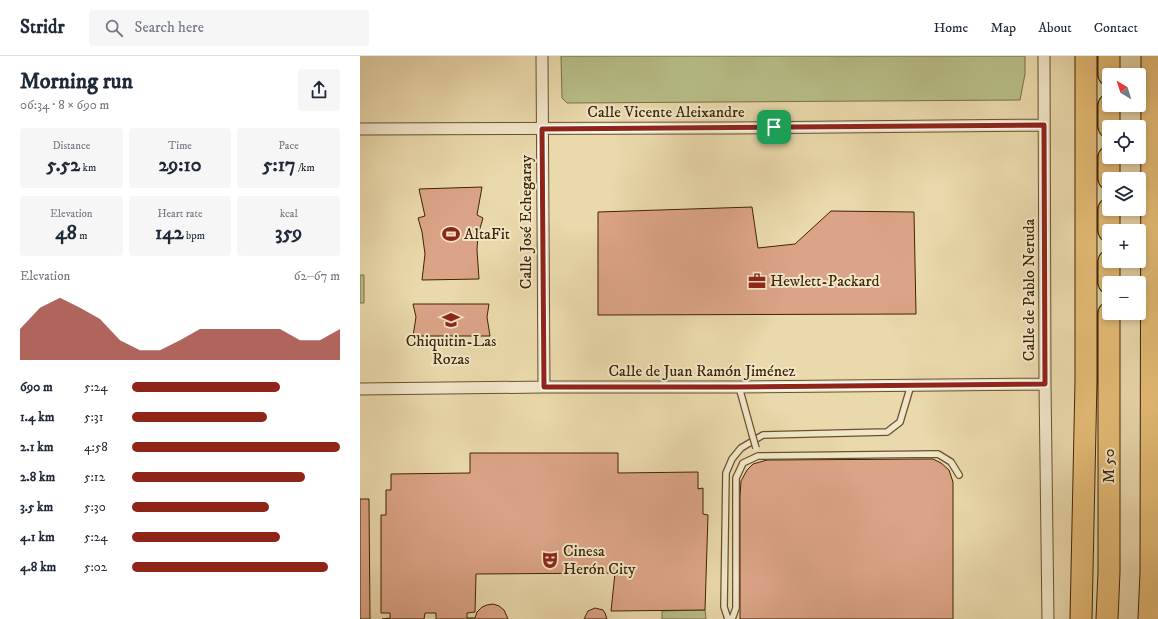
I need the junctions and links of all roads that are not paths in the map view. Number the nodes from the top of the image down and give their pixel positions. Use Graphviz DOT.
graph roads {
  1 [pos="542,56"];
  2 [pos="1044,56"];
  3 [pos="1086,56"];
  4 [pos="1109,56"];
  5 [pos="1152,56"];
  6 [pos="1109,68"];
  7 [pos="1044,125"];
  8 [pos="360,129"];
  9 [pos="542,129"];
  10 [pos="1109,320"];
  11 [pos="1045,384"];
  12 [pos="911,385"];
  13 [pos="544,387"];
  14 [pos="739,387"];
  15 [pos="360,389"];
  16 [pos="758,456"];
  17 [pos="959,475"];
  18 [pos="728,619"];
  19 [pos="732,619"];
  20 [pos="1048,619"];
  21 [pos="1081,619"];
  22 [pos="1107,619"];
  23 [pos="1149,619"];
  1 -- 9 [label="street, Calle José Echegaray"];
  2 -- 7 [label="street, Calle de Pablo Neruda"];
  3 -- 21 [label="highway"];
  4 -- 6 [label="highway"];
  5 -- 23 [label="highway"];
  7 -- 9 [label="street, Calle Vicente Aleixandre"];
  7 -- 11 [label="street, Calle de Pablo Neruda"];
  8 -- 9 [label="street, Calle Vicente Aleixandre"];
  9 -- 13 [label="street, Calle José Echegaray"];
  10 -- 22 [label="highway, M 50"];
  11 -- 12 [label="street, Calle de Juan Ramón Jiménez"];
  11 -- 20 [label="street, Calle de Pablo Neruda"];
  12 -- 14 [label="street, Calle de Juan Ramón Jiménez"];
  12 -- 18 [label="lane"];
  13 -- 14 [label="street, Calle de Juan Ramón Jiménez"];
  13 -- 15 [label="street, Calle de Juan Ramón Jiménez"];
  14 -- 16 [label="lane, bridge"];
  16 -- 17 [label="lane"];
  16 -- 19 [label="lane"];
}
